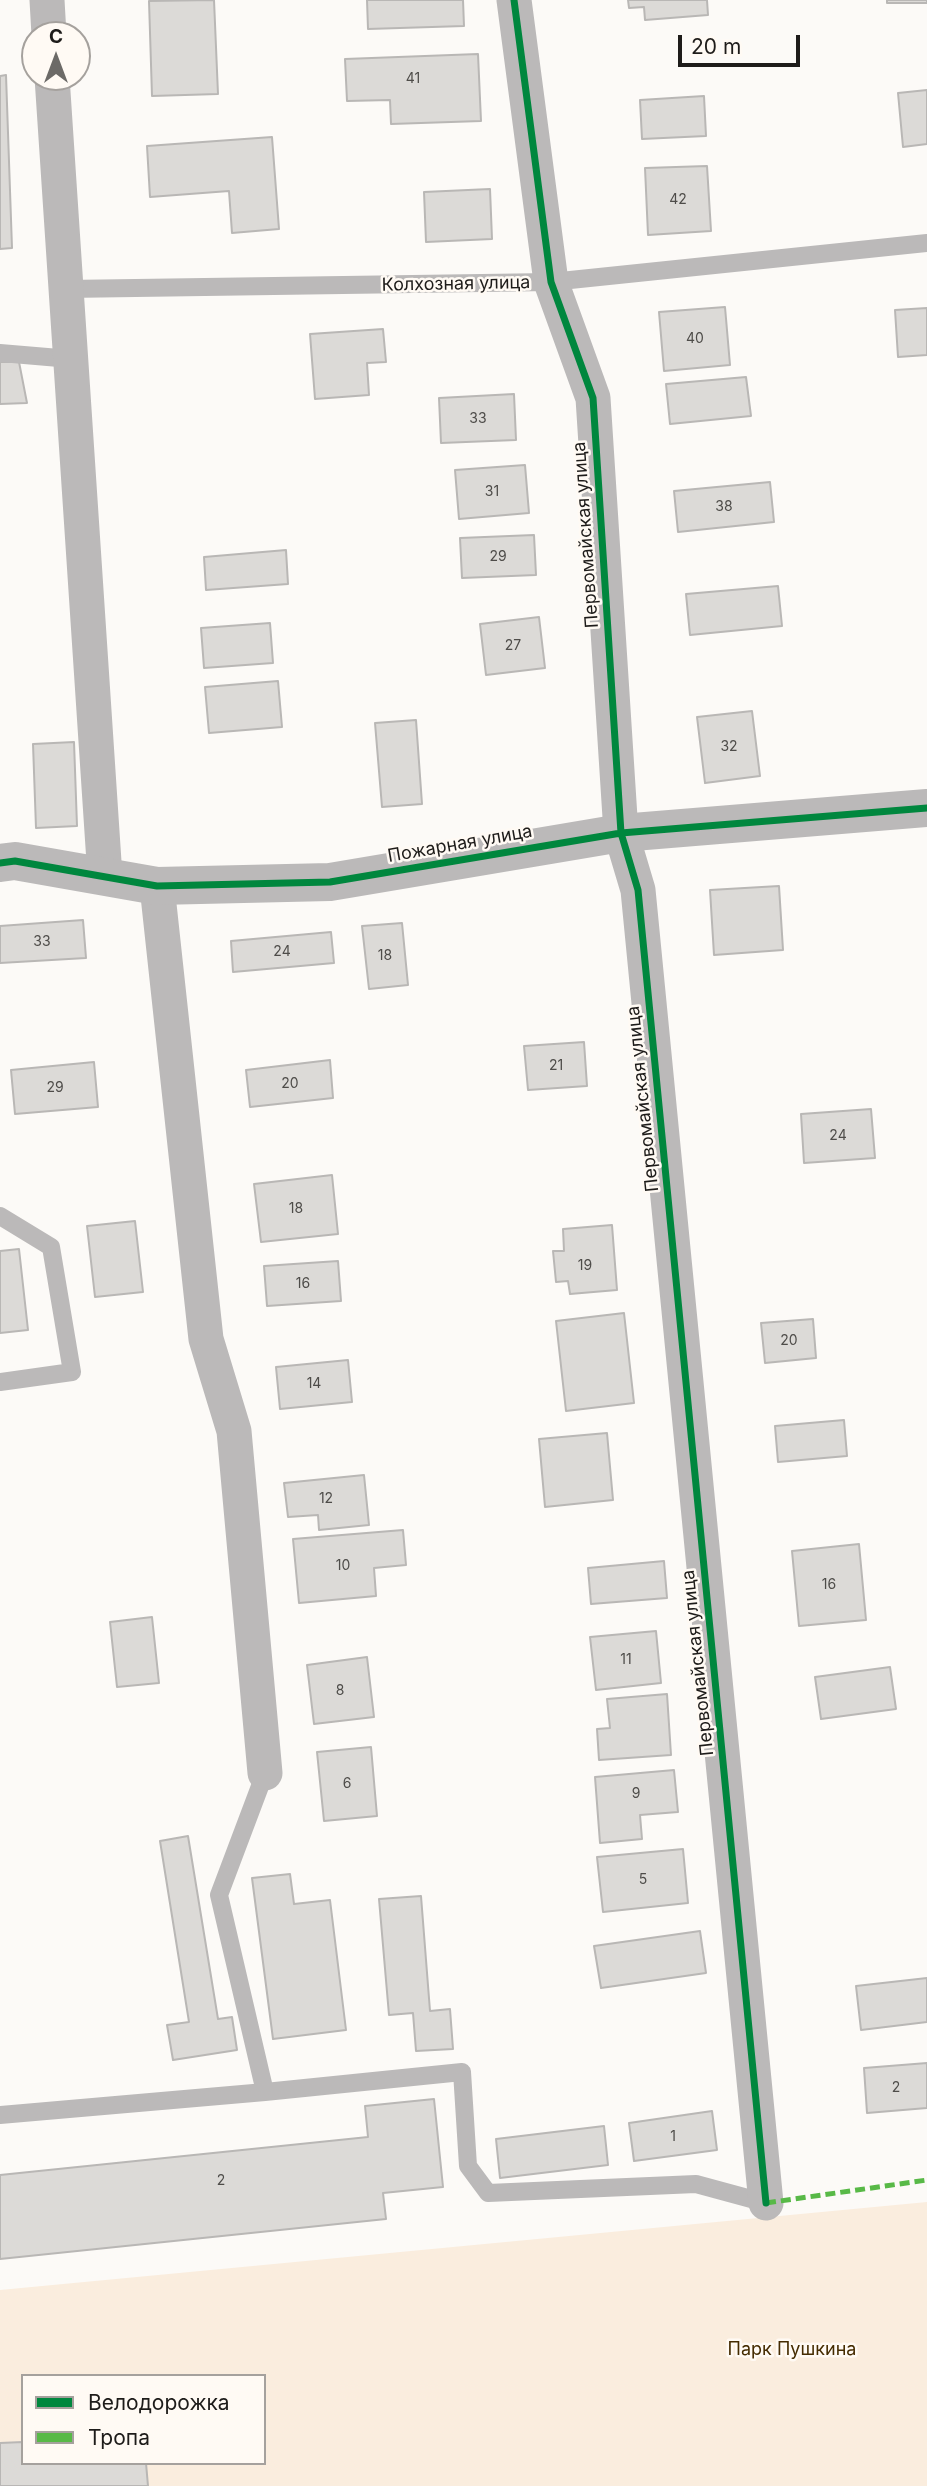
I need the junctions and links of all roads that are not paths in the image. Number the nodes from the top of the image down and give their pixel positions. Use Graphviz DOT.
graph roads {
  1 [pos="47,0"];
  2 [pos="514,0"];
  3 [pos="48,21"];
  4 [pos="53,91"];
  5 [pos="927,243"];
  6 [pos="551,282"];
  7 [pos="66,289"];
  8 [pos="0,353"];
  9 [pos="71,359"];
  10 [pos="927,808"];
  11 [pos="621,833"];
  12 [pos="0,863"];
  13 [pos="105,877"];
  14 [pos="157,886"];
  15 [pos="0,1216"];
  16 [pos="0,1382"];
  17 [pos="265,1773"];
  18 [pos="265,2092"];
  19 [pos="0,2116"];
  20 [pos="766,2203"];
  1 -- 3 [label="street"];
  2 -- 6 [label="street, Первомайская улица"];
  4 -- 7 [label="street"];
  5 -- 6 [label="lane, Колхозная улица"];
  6 -- 7 [label="lane, Колхозная улица"];
  6 -- 11 [label="street, Первомайская улица"];
  7 -- 9 [label="street"];
  8 -- 9 [label="lane"];
  9 -- 13 [label="street"];
  10 -- 11 [label="street, Пожарная улица"];
  11 -- 14 [label="street, Пожарная улица"];
  11 -- 20 [label="street, Первомайская улица"];
  12 -- 13 [label="street, Пожарная улица"];
  13 -- 14 [label="street, Пожарная улица"];
  14 -- 17 [label="street"];
  15 -- 16 [label="lane"];
  17 -- 18 [label="lane"];
  18 -- 19 [label="lane"];
  18 -- 20 [label="lane"];
}
